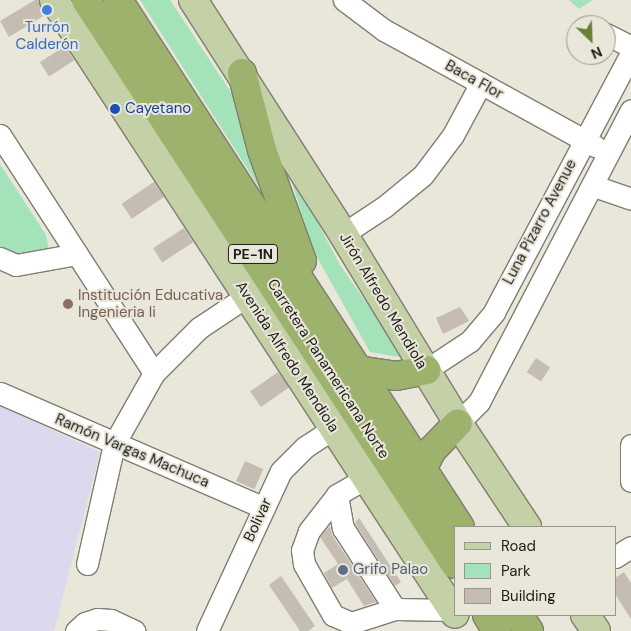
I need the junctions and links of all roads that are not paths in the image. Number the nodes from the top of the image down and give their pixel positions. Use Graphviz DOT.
graph roads {
  1 [pos="54,0"];
  2 [pos="86,0"];
  3 [pos="118,0"];
  4 [pos="193,0"];
  5 [pos="344,0"];
  6 [pos="616,39"];
  7 [pos="631,47"];
  8 [pos="631,53"];
  9 [pos="242,73"];
  10 [pos="482,83"];
  11 [pos="631,110"];
  12 [pos="0,135"];
  13 [pos="584,140"];
  14 [pos="609,153"];
  15 [pos="594,186"];
  16 [pos="631,199"];
  17 [pos="343,234"];
  18 [pos="77,254"];
  19 [pos="0,258"];
  20 [pos="247,296"];
  21 [pos="318,305"];
  22 [pos="358,370"];
  23 [pos="426,370"];
  24 [pos="154,373"];
  25 [pos="0,393"];
  26 [pos="458,423"];
  27 [pos="334,428"];
  28 [pos="114,444"];
  29 [pos="631,445"];
  30 [pos="422,469"];
  31 [pos="366,478"];
  32 [pos="631,481"];
  33 [pos="337,495"];
  34 [pos="264,508"];
  35 [pos="459,526"];
  36 [pos="526,526"];
  37 [pos="631,547"];
  38 [pos="616,557"];
  39 [pos="454,562"];
  40 [pos="87,564"];
  41 [pos="395,609"];
  42 [pos="454,612"];
  43 [pos="488,616"];
  44 [pos="519,616"];
  45 [pos="586,616"];
  46 [pos="457,617"];
  47 [pos="80,627"];
  48 [pos="130,630"];
  49 [pos="207,631"];
  50 [pos="497,631"];
  51 [pos="529,631"];
  52 [pos="596,631"];
  1 -- 20 [label="main road, Avenida Alfredo Mendiola"];
  2 -- 39 [label="highway, Carretera Panamericana Norte / PE-1N"];
  3 -- 21 [label="highway, Carretera Panamericana Norte / PE-1N"];
  4 -- 9 [label="main road"];
  5 -- 10 [label="street, Baca Flor"];
  6 -- 7 [label="street"];
  8 -- 13 [label="street, Luna Pizarro Avenue"];
  9 -- 17 [label="main road, Jirón Alfredo Mendiola"];
  9 -- 21 [label="highway"];
  10 -- 13 [label="street, Baca Flor"];
  10 -- 17 [label="street"];
  11 -- 14 [label="street, Luna Pizarro Avenue"];
  12 -- 18 [label="street"];
  13 -- 14 [label="street, Baca Flor"];
  13 -- 23 [label="street, Luna Pizarro Avenue"];
  14 -- 15 [label="street, Luna Pizarro Avenue"];
  15 -- 16 [label="street"];
  15 -- 26 [label="street, Luna Pizarro Avenue"];
  17 -- 23 [label="main road, Jirón Alfredo Mendiola"];
  18 -- 19 [label="street"];
  18 -- 24 [label="street"];
  20 -- 24 [label="street"];
  20 -- 27 [label="main road, Avenida Alfredo Mendiola"];
  21 -- 22 [label="highway, Carretera Panamericana Norte / PE-1N"];
  22 -- 23 [label="highway"];
  22 -- 30 [label="highway, Carretera Panamericana Norte / PE-1N"];
  23 -- 26 [label="main road, Jirón Alfredo Mendiola"];
  24 -- 28 [label="street"];
  25 -- 28 [label="street, Ramón Vargas Machuca"];
  26 -- 30 [label="highway"];
  26 -- 36 [label="main road, Jirón Alfredo Mendiola"];
  27 -- 31 [label="main road, Avenida Alfredo Mendiola"];
  27 -- 34 [label="street, Bolivar"];
  28 -- 34 [label="street, Ramón Vargas Machuca"];
  28 -- 40 [label="street"];
  29 -- 32 [label="street"];
  30 -- 35 [label="highway, Carretera Panamericana Norte / PE-1N"];
  31 -- 33 [label="street"];
  31 -- 42 [label="main road, Avenida Alfredo Mendiola"];
  33 -- 41 [label="street"];
  33 -- 41 [label="street"];
  34 -- 49 [label="street, Bolivar"];
  37 -- 38 [label="street"];
  41 -- 46 [label="street"];
  43 -- 50 [label="highway"];
  44 -- 51 [label="highway"];
  45 -- 52 [label="main road"];
  47 -- 48 [label="street"];
}
